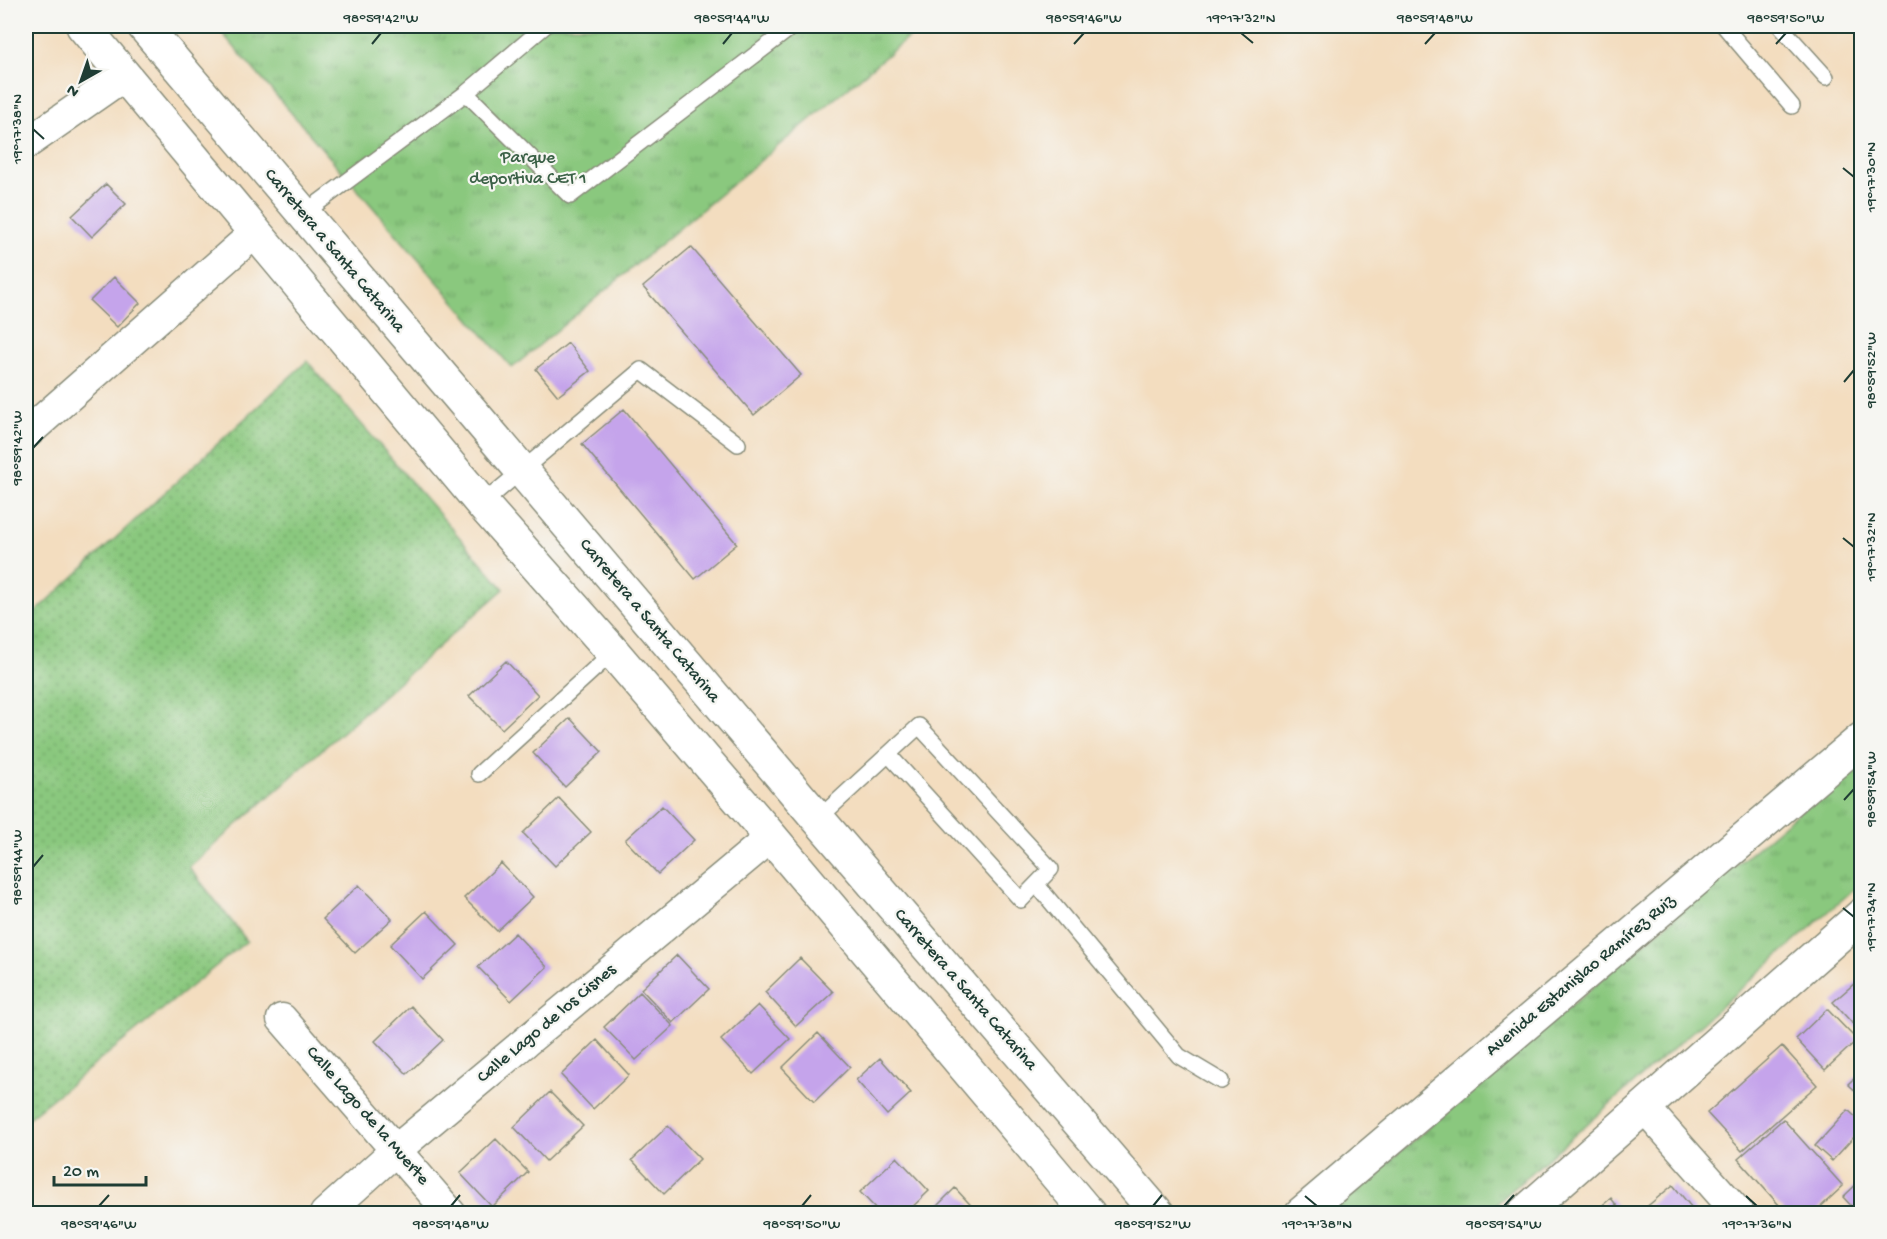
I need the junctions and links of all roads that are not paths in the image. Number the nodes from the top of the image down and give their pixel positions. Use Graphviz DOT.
graph roads {
  1 [pos="84,26"];
  2 [pos="144,26"];
  3 [pos="545,26"];
  4 [pos="794,26"];
  5 [pos="1724,26"];
  6 [pos="1780,26"];
  7 [pos="124,75"];
  8 [pos="1826,77"];
  9 [pos="466,93"];
  10 [pos="1792,106"];
  11 [pos="26,144"];
  12 [pos="303,214"];
  13 [pos="256,232"];
  14 [pos="26,434"];
  15 [pos="738,444"];
  16 [pos="520,470"];
  17 [pos="482,504"];
  18 [pos="613,652"];
  19 [pos="1862,739"];
  20 [pos="889,755"];
  21 [pos="479,774"];
  22 [pos="818,819"];
  23 [pos="771,837"];
  24 [pos="1037,885"];
  25 [pos="1862,915"];
  26 [pos="282,1019"];
  27 [pos="1221,1081"];
  28 [pos="1645,1108"];
  29 [pos="396,1150"];
  30 [pos="325,1214"];
  31 [pos="452,1214"];
  32 [pos="1089,1214"];
  33 [pos="1158,1214"];
  34 [pos="1301,1214"];
  35 [pos="1523,1214"];
  36 [pos="1739,1214"];
  1 -- 7 [label="main road"];
  2 -- 12 [label="main road, Carretera a Santa Catarina"];
  3 -- 9 [label="lane"];
  4 -- 9 [label="lane"];
  5 -- 10 [label="lane"];
  6 -- 8 [label="lane"];
  7 -- 11 [label="street"];
  7 -- 13 [label="main road"];
  9 -- 12 [label="lane"];
  12 -- 16 [label="main road, Carretera a Santa Catarina"];
  13 -- 14 [label="street"];
  13 -- 17 [label="main road"];
  15 -- 16 [label="lane"];
  16 -- 17 [label="lane"];
  16 -- 22 [label="main road, Carretera a Santa Catarina"];
  17 -- 18 [label="main road"];
  18 -- 21 [label="lane"];
  18 -- 23 [label="main road"];
  19 -- 34 [label="main road, Avenida Estanislao Ramírez Ruiz"];
  20 -- 22 [label="lane"];
  20 -- 24 [label="lane"];
  20 -- 24 [label="lane"];
  22 -- 33 [label="main road, Carretera a Santa Catarina"];
  23 -- 29 [label="street, Calle Lago de los Cisnes"];
  23 -- 32 [label="main road"];
  24 -- 27 [label="lane"];
  25 -- 28 [label="main road"];
  26 -- 29 [label="street, Calle Lago de la Muerte"];
  28 -- 35 [label="main road"];
  28 -- 36 [label="street"];
  29 -- 30 [label="street, Calle Lago de los Cisnes"];
  29 -- 31 [label="street, Calle Lago de la Muerte"];
}
